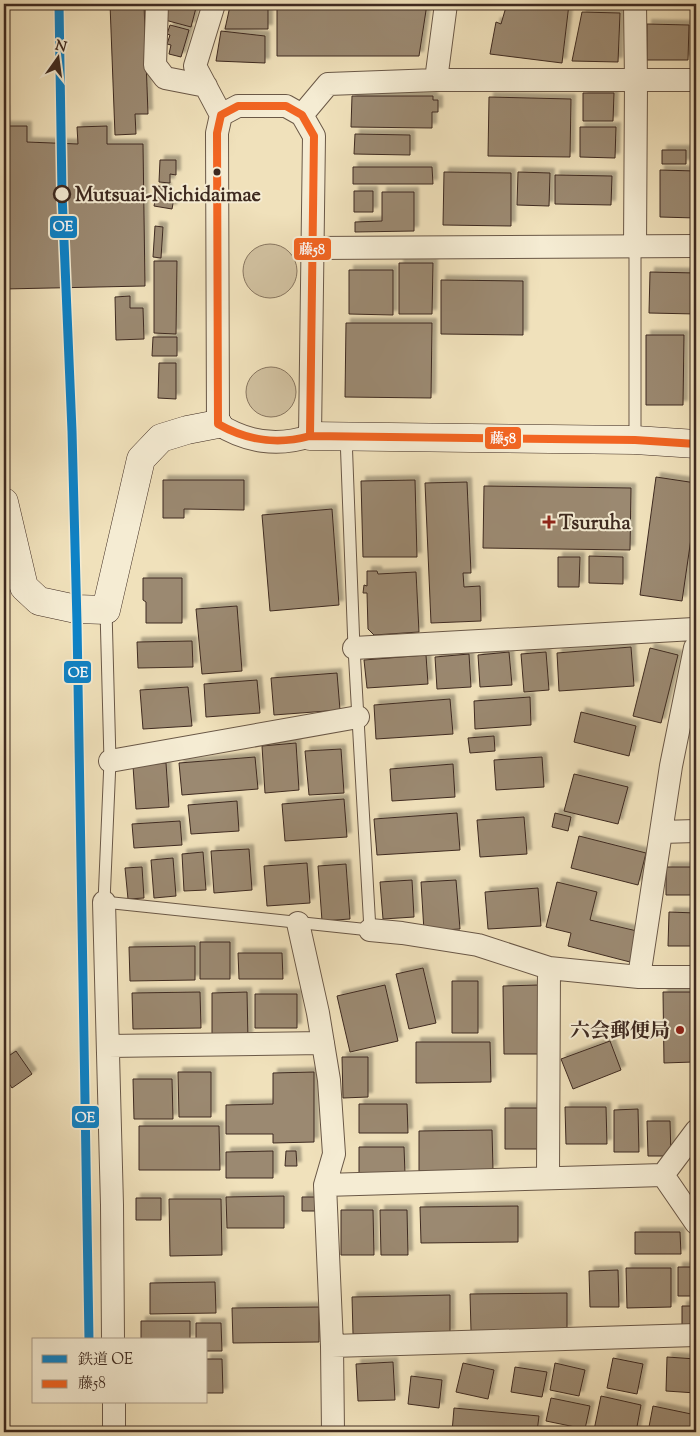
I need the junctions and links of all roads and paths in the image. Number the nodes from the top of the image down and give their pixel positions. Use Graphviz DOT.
graph roads {
  1 [pos="157,4"];
  2 [pos="214,4"];
  3 [pos="446,4"];
  4 [pos="635,4"];
  5 [pos="436,80"];
  6 [pos="636,80"];
  7 [pos="696,80"];
  8 [pos="206,86"];
  9 [pos="221,115"];
  10 [pos="302,115"];
  11 [pos="696,246"];
  12 [pos="635,247"];
  13 [pos="313,248"];
  14 [pos="218,424"];
  15 [pos="310,436"];
  16 [pos="346,436"];
  17 [pos="635,440"];
  18 [pos="696,444"];
  19 [pos="4,502"];
  20 [pos="106,610"];
  21 [pos="696,636"];
  22 [pos="354,648"];
  23 [pos="358,717"];
  24 [pos="110,761"];
  25 [pos="696,831"];
  26 [pos="661,832"];
  27 [pos="104,902"];
  28 [pos="298,923"];
  29 [pos="370,930"];
  30 [pos="549,968"];
  31 [pos="639,977"];
  32 [pos="696,977"];
  33 [pos="323,1044"];
  34 [pos="108,1046"];
  35 [pos="696,1131"];
  36 [pos="663,1175"];
  37 [pos="548,1178"];
  38 [pos="325,1185"];
  39 [pos="696,1223"];
  40 [pos="696,1335"];
  41 [pos="113,1338"];
  42 [pos="332,1346"];
  43 [pos="114,1404"];
  44 [pos="114,1432"];
  45 [pos="333,1432"];
  1 -- 8 [label="street"];
  2 -- 8 [label="street"];
  3 -- 5 [label="street"];
  4 -- 6 [label="street"];
  5 -- 6 [label="street"];
  5 -- 10 [label="street"];
  6 -- 7 [label="street"];
  6 -- 12 [label="street"];
  8 -- 9 [label="street"];
  9 -- 10 [label="street"];
  9 -- 14 [label="street"];
  10 -- 13 [label="street"];
  11 -- 12 [label="street"];
  12 -- 13 [label="street"];
  12 -- 17 [label="lane"];
  13 -- 15 [label="street"];
  14 -- 15 [label="street"];
  14 -- 20 [label="street"];
  15 -- 16 [label="street"];
  16 -- 17 [label="street"];
  16 -- 22 [label="lane"];
  17 -- 18 [label="street"];
  19 -- 20 [label="street"];
  20 -- 24 [label="lane"];
  21 -- 22 [label="street"];
  21 -- 26 [label="street"];
  22 -- 23 [label="lane"];
  23 -- 24 [label="street"];
  23 -- 29 [label="lane"];
  24 -- 27 [label="lane"];
  25 -- 26 [label="street"];
  26 -- 31 [label="street"];
  27 -- 28 [label="lane"];
  27 -- 34 [label="street"];
  28 -- 29 [label="lane"];
  28 -- 33 [label="street"];
  29 -- 30 [label="street"];
  30 -- 31 [label="street"];
  30 -- 37 [label="street"];
  31 -- 32 [label="street"];
  33 -- 34 [label="street"];
  33 -- 38 [label="street"];
  34 -- 41 [label="street"];
  35 -- 36 [label="street"];
  36 -- 37 [label="street"];
  36 -- 39 [label="street"];
  37 -- 38 [label="street"];
  38 -- 42 [label="street"];
  40 -- 42 [label="street"];
  42 -- 45 [label="street"];
  43 -- 44 [label="street"];
}
